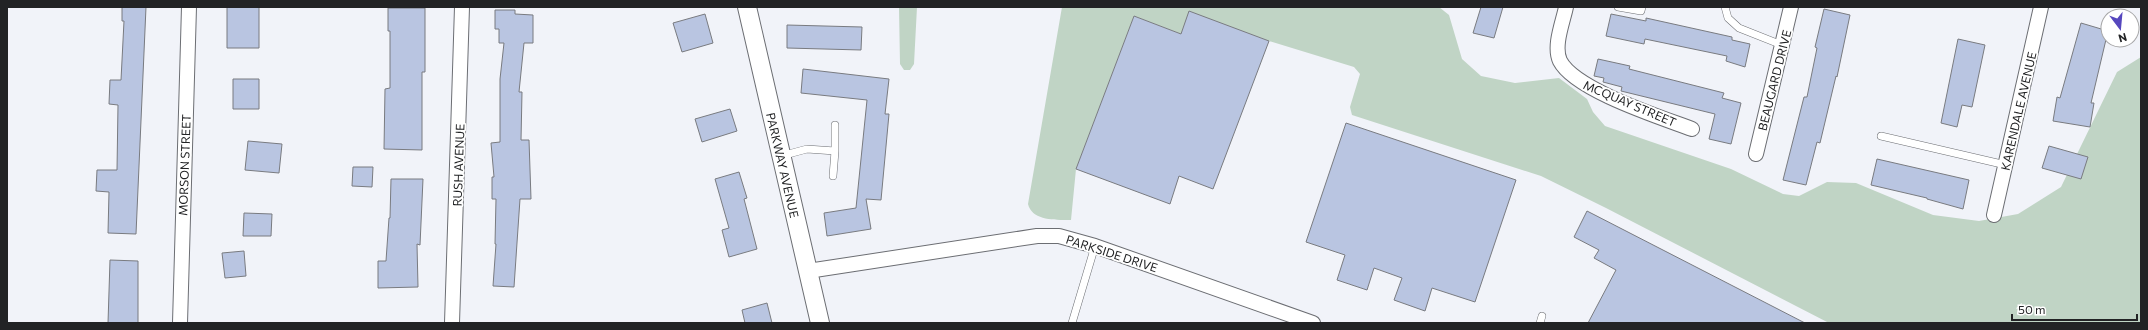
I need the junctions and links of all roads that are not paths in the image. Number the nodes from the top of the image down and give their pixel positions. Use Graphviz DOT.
graph roads {
  1 [pos="189,7"];
  2 [pos="462,7"];
  3 [pos="747,7"];
  4 [pos="1566,7"];
  5 [pos="1618,7"];
  6 [pos="1642,7"];
  7 [pos="1725,7"];
  8 [pos="1791,7"];
  9 [pos="2041,7"];
  10 [pos="1782,45"];
  11 [pos="835,125"];
  12 [pos="1692,129"];
  13 [pos="1881,136"];
  14 [pos="835,151"];
  15 [pos="1756,154"];
  16 [pos="781,156"];
  17 [pos="2006,165"];
  18 [pos="833,176"];
  19 [pos="1994,215"];
  20 [pos="1095,246"];
  21 [pos="808,271"];
  22 [pos="180,323"];
  23 [pos="452,323"];
  24 [pos="820,323"];
  25 [pos="1072,323"];
  26 [pos="1313,323"];
  1 -- 22 [label="street, MORSON STREET"];
  2 -- 23 [label="street, RUSH AVENUE"];
  3 -- 16 [label="street, PARKWAY AVENUE"];
  4 -- 12 [label="street, MCQUAY STREET"];
  5 -- 6 [label="lane"];
  7 -- 10 [label="lane"];
  8 -- 10 [label="street, BEAUGARD DRIVE"];
  9 -- 17 [label="street, KARENDALE AVENUE"];
  10 -- 15 [label="street, BEAUGARD DRIVE"];
  11 -- 14 [label="lane"];
  13 -- 17 [label="lane"];
  14 -- 16 [label="lane"];
  14 -- 18 [label="lane"];
  16 -- 21 [label="street, PARKWAY AVENUE"];
  17 -- 19 [label="street, KARENDALE AVENUE"];
  20 -- 21 [label="street, PARKSIDE DRIVE"];
  20 -- 25 [label="lane"];
  20 -- 26 [label="street, PARKSIDE DRIVE"];
  21 -- 24 [label="street, PARKWAY AVENUE"];
}
